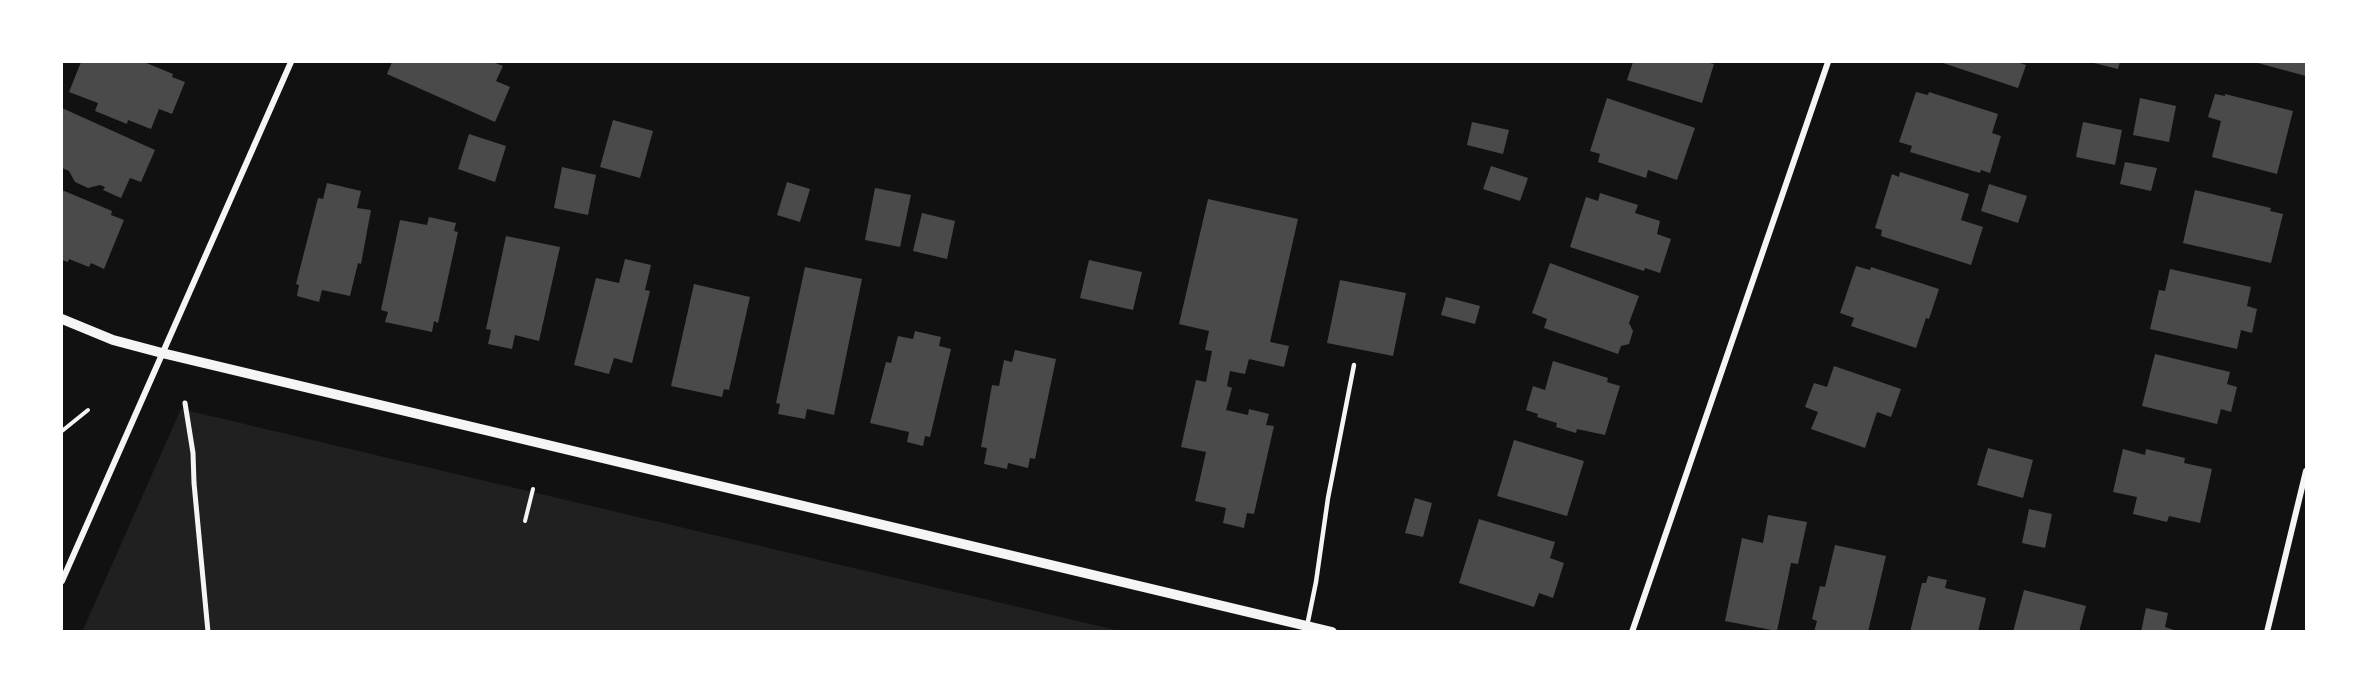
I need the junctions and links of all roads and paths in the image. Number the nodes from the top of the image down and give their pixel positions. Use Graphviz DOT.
graph roads {
  1 [pos="291,62"];
  2 [pos="1828,62"];
  3 [pos="62,319"];
  4 [pos="162,353"];
  5 [pos="1354,364"];
  6 [pos="185,403"];
  7 [pos="88,410"];
  8 [pos="62,431"];
  9 [pos="2307,471"];
  10 [pos="533,489"];
  11 [pos="525,521"];
  12 [pos="62,581"];
  13 [pos="1307,626"];
  14 [pos="208,632"];
  15 [pos="1332,632"];
  16 [pos="1632,632"];
  17 [pos="2267,632"];
  1 -- 4 [label="street"];
  2 -- 16 [label="street"];
  3 -- 4 [label="street"];
  4 -- 12 [label="street"];
  4 -- 13 [label="street"];
  5 -- 13 [label="lane"];
  6 -- 14 [label="street"];
  7 -- 8 [label="path"];
  9 -- 17 [label="street"];
  10 -- 11 [label="path"];
  13 -- 15 [label="street"];
}
